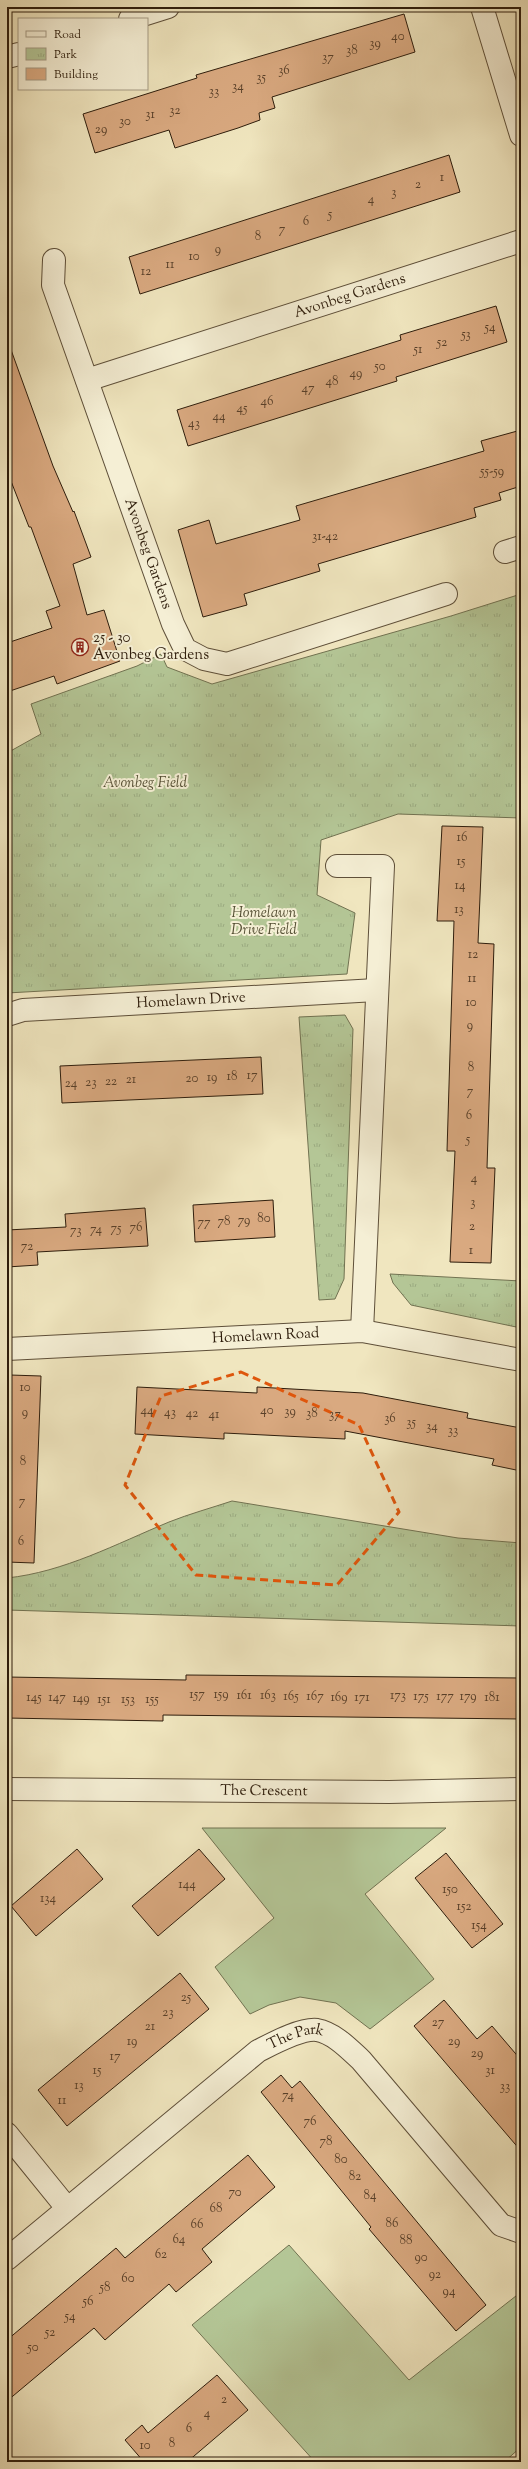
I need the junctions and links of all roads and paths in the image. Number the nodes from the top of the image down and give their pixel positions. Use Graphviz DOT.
graph roads {
  1 [pos="168,7"];
  2 [pos="482,7"];
  3 [pos="133,18"];
  4 [pos="18,54"];
  5 [pos="7,57"];
  6 [pos="521,136"];
  7 [pos="521,241"];
  8 [pos="54,260"];
  9 [pos="87,380"];
  10 [pos="446,594"];
  11 [pos="337,866"];
  12 [pos="376,990"];
  13 [pos="7,1015"];
  14 [pos="362,1331"];
  15 [pos="7,1349"];
  16 [pos="521,1360"];
  17 [pos="7,1789"];
  18 [pos="521,1789"];
  19 [pos="7,2134"];
  20 [pos="67,2208"];
  21 [pos="521,2232"];
  22 [pos="7,2259"];
  1 -- 3 [label="street"];
  2 -- 6 [label="street"];
  4 -- 5 [label="street"];
  7 -- 9 [label="street, Avonbeg Gardens"];
  8 -- 9 [label="street, Avonbeg Gardens"];
  9 -- 10 [label="street, Avonbeg Gardens"];
  11 -- 12 [label="street"];
  12 -- 13 [label="street, Homelawn Drive"];
  12 -- 14 [label="street"];
  14 -- 15 [label="street, Homelawn Road"];
  14 -- 16 [label="street, Homelawn Road"];
  17 -- 18 [label="street, The Crescent"];
  19 -- 20 [label="street"];
  20 -- 21 [label="street, The Park"];
  20 -- 22 [label="street, The Park"];
}
